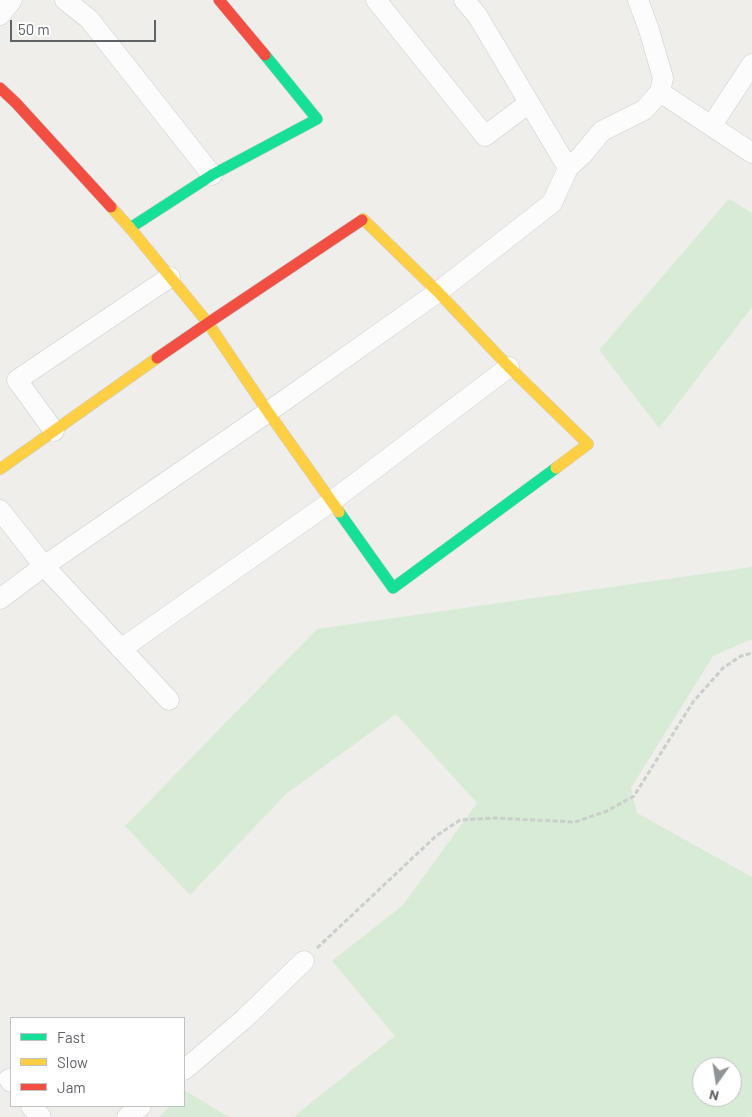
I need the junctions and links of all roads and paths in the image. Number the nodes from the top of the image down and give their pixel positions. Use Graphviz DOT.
graph roads {
  1 [pos="12,0"];
  2 [pos="65,0"];
  3 [pos="219,0"];
  4 [pos="376,0"];
  5 [pos="464,0"];
  6 [pos="638,0"];
  7 [pos="0,15"];
  8 [pos="752,64"];
  9 [pos="0,88"];
  10 [pos="660,92"];
  11 [pos="529,103"];
  12 [pos="712,125"];
  13 [pos="752,153"];
  14 [pos="568,168"];
  15 [pos="212,176"];
  16 [pos="130,228"];
  17 [pos="170,277"];
  18 [pos="438,292"];
  19 [pos="208,323"];
  20 [pos="509,367"];
  21 [pos="268,412"];
  22 [pos="54,432"];
  23 [pos="0,469"];
  24 [pos="332,501"];
  25 [pos="0,510"];
  26 [pos="44,566"];
  27 [pos="0,599"];
  28 [pos="121,649"];
  29 [pos="752,652"];
  30 [pos="169,700"];
  31 [pos="304,961"];
  32 [pos="185,1069"];
  33 [pos="32,1107"];
  34 [pos="140,1107"];
  35 [pos="40,1117"];
  36 [pos="127,1117"];
  1 -- 7 [label="street"];
  2 -- 15 [label="street"];
  3 -- 15 [label="street"];
  4 -- 11 [label="street"];
  5 -- 11 [label="street"];
  6 -- 10 [label="street"];
  8 -- 12 [label="street"];
  9 -- 16 [label="street"];
  10 -- 12 [label="street"];
  10 -- 14 [label="street"];
  11 -- 14 [label="street"];
  12 -- 13 [label="street"];
  14 -- 18 [label="street"];
  15 -- 16 [label="street"];
  16 -- 17 [label="street"];
  17 -- 19 [label="street"];
  17 -- 22 [label="street"];
  18 -- 19 [label="street"];
  18 -- 20 [label="street"];
  18 -- 21 [label="street"];
  19 -- 21 [label="street"];
  19 -- 22 [label="street"];
  20 -- 24 [label="street"];
  20 -- 24 [label="street"];
  21 -- 24 [label="street"];
  21 -- 26 [label="street"];
  22 -- 23 [label="street"];
  24 -- 28 [label="street"];
  25 -- 26 [label="street"];
  26 -- 27 [label="street"];
  26 -- 28 [label="street"];
  28 -- 30 [label="street"];
  29 -- 31 [label="path"];
  31 -- 32 [label="street"];
  33 -- 35 [label="street"];
  34 -- 36 [label="street"];
}
